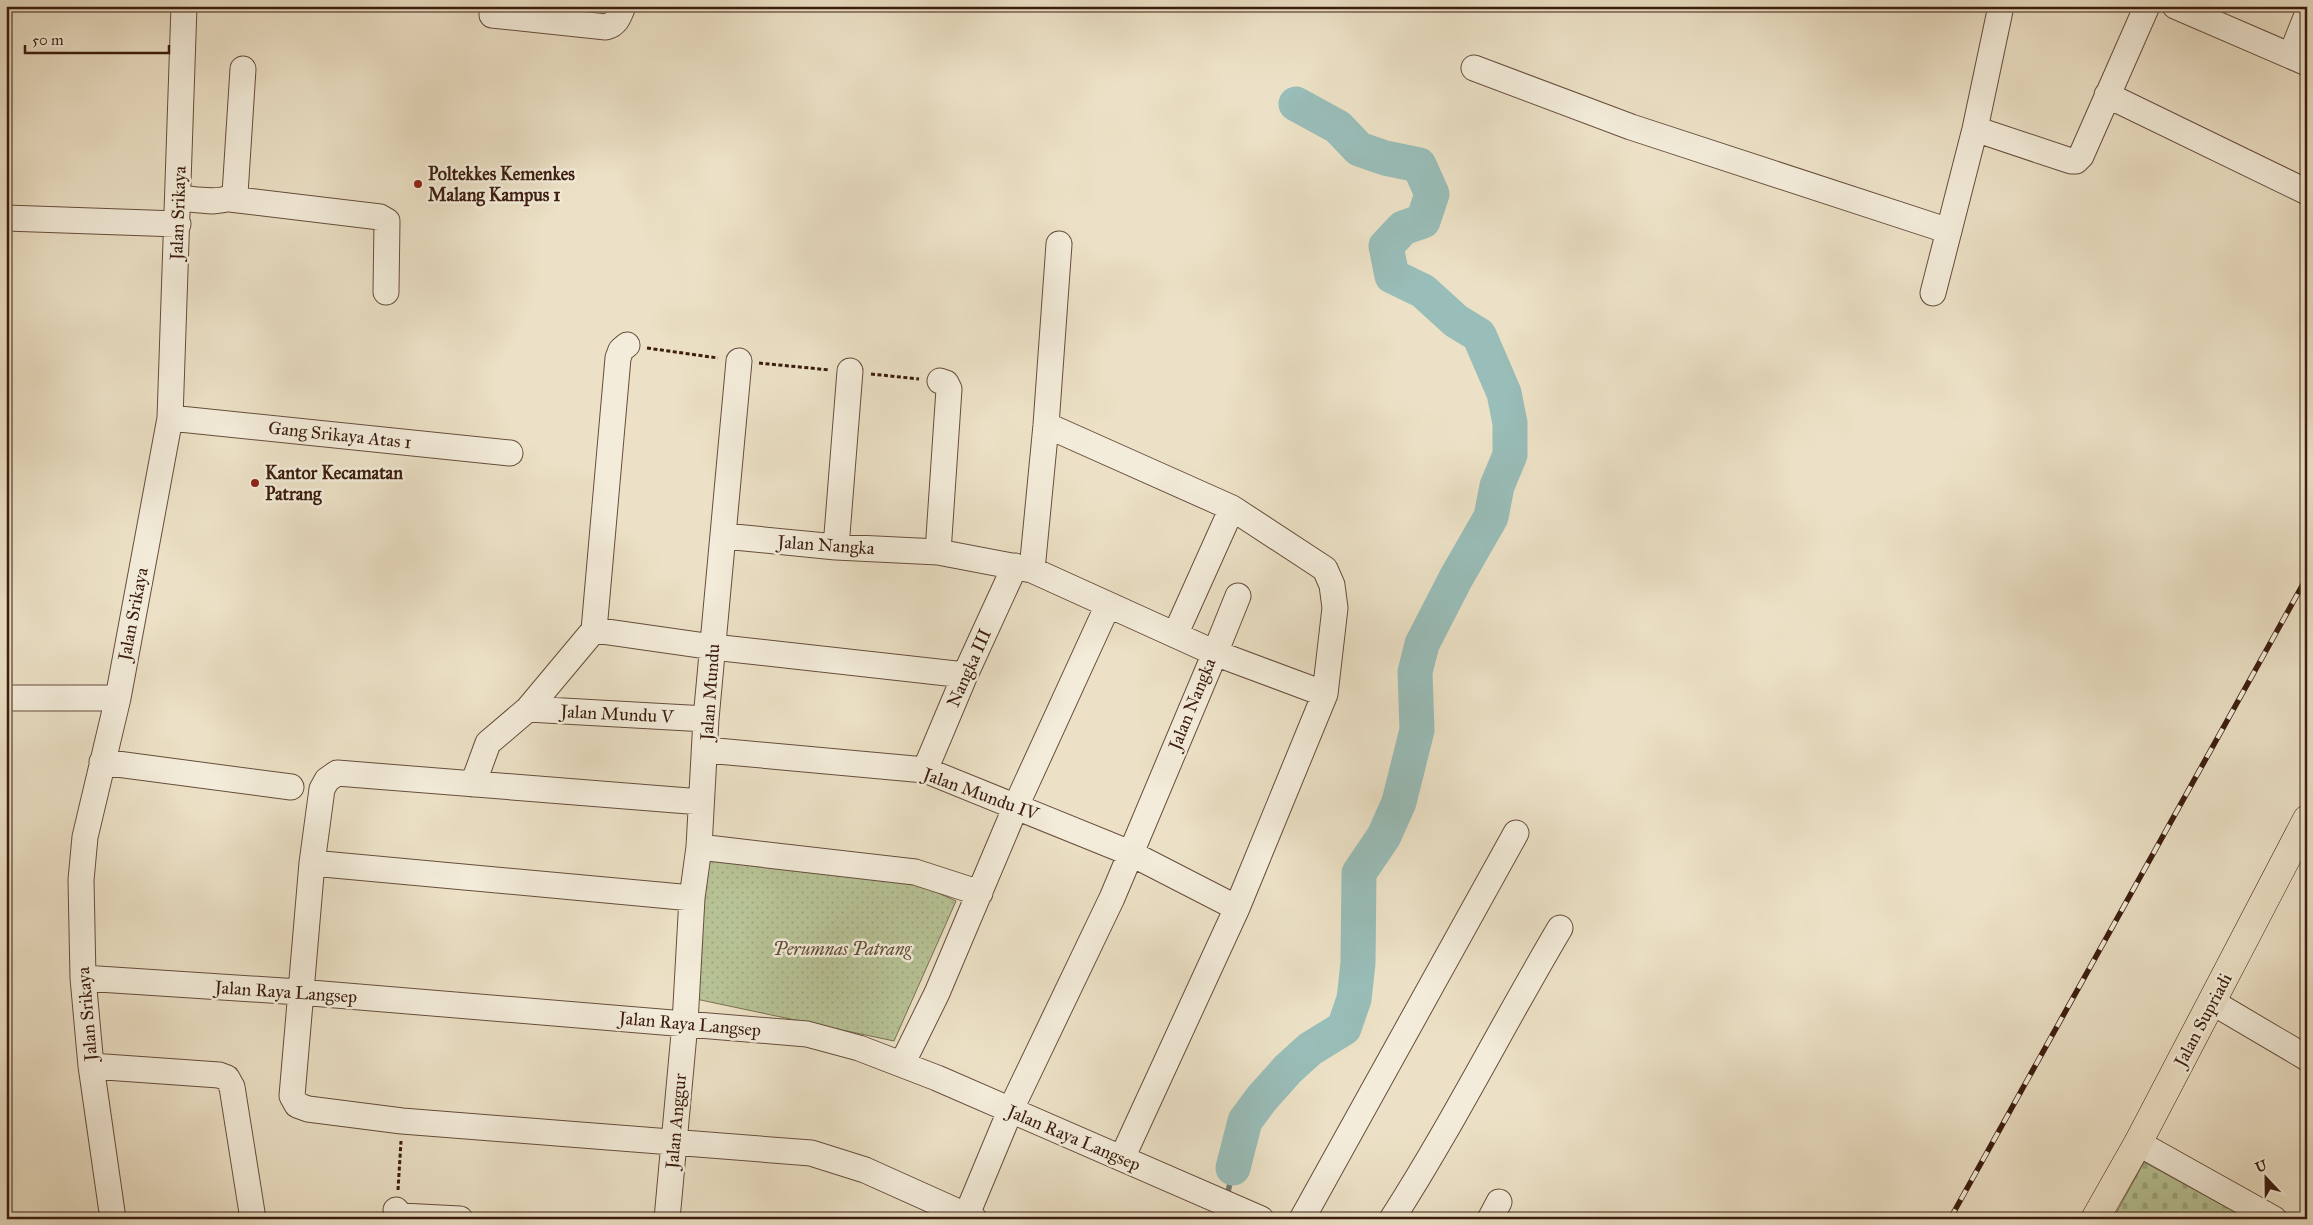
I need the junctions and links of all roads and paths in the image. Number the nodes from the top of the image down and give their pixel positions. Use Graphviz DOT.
graph roads {
  1 [pos="184,6"];
  2 [pos="623,6"];
  3 [pos="2001,6"];
  4 [pos="2147,6"];
  5 [pos="2174,6"];
  6 [pos="492,15"];
  7 [pos="2307,15"];
  8 [pos="2299,59"];
  9 [pos="1474,68"];
  10 [pos="243,69"];
  11 [pos="2106,94"];
  12 [pos="1975,129"];
  13 [pos="2307,192"];
  14 [pos="179,198"];
  15 [pos="230,199"];
  16 [pos="6,218"];
  17 [pos="178,224"];
  18 [pos="1949,231"];
  19 [pos="1059,244"];
  20 [pos="386,292"];
  21 [pos="1933,293"];
  22 [pos="627,345"];
  23 [pos="739,361"];
  24 [pos="850,371"];
  25 [pos="940,381"];
  26 [pos="170,418"];
  27 [pos="1046,425"];
  28 [pos="510,453"];
  29 [pos="1232,508"];
  30 [pos="724,536"];
  31 [pos="836,546"];
  32 [pos="938,552"];
  33 [pos="1024,568"];
  34 [pos="1238,596"];
  35 [pos="1108,605"];
  36 [pos="594,630"];
  37 [pos="1175,635"];
  38 [pos="713,647"];
  39 [pos="1216,653"];
  40 [pos="965,676"];
  41 [pos="1324,694"];
  42 [pos="6,698"];
  43 [pos="118,698"];
  44 [pos="528,709"];
  45 [pos="706,719"];
  46 [pos="706,750"];
  47 [pos="102,762"];
  48 [pos="925,770"];
  49 [pos="473,784"];
  50 [pos="292,788"];
  51 [pos="701,802"];
  52 [pos="1016,806"];
  53 [pos="2307,819"];
  54 [pos="1516,833"];
  55 [pos="699,847"];
  56 [pos="1130,853"];
  57 [pos="312,863"];
  58 [pos="980,893"];
  59 [pos="692,898"];
  60 [pos="1236,908"];
  61 [pos="1560,928"];
  62 [pos="83,978"];
  63 [pos="299,992"];
  64 [pos="2212,1002"];
  65 [pos="685,1023"];
  66 [pos="2307,1058"];
  67 [pos="902,1064"];
  68 [pos="91,1066"];
  69 [pos="1010,1111"];
  70 [pos="402,1121"];
  71 [pos="675,1141"];
  72 [pos="2138,1143"];
  73 [pos="1122,1158"];
  74 [pos="396,1210"];
  75 [pos="969,1218"];
  76 [pos="1260,1218"];
  77 [pos="113,1219"];
  78 [pos="253,1219"];
  79 [pos="460,1219"];
  80 [pos="667,1219"];
  81 [pos="1302,1219"];
  82 [pos="1392,1219"];
  83 [pos="2095,1219"];
  84 [pos="2274,1219"];
  1 -- 14 [label="street, Jalan Srikaya"];
  2 -- 6 [label="street"];
  3 -- 12 [label="street"];
  4 -- 11 [label="street"];
  5 -- 8 [label="street"];
  7 -- 8 [label="street"];
  9 -- 18 [label="street"];
  10 -- 15 [label="street"];
  11 -- 12 [label="street"];
  11 -- 13 [label="street"];
  12 -- 18 [label="street"];
  14 -- 15 [label="street"];
  14 -- 17 [label="street, Jalan Srikaya"];
  15 -- 20 [label="street"];
  16 -- 17 [label="street"];
  17 -- 26 [label="street, Jalan Srikaya"];
  18 -- 21 [label="street"];
  19 -- 27 [label="street, Nangka III"];
  22 -- 23 [label="path"];
  22 -- 36 [label="street"];
  23 -- 30 [label="street, Jalan Mundu"];
  24 -- 31 [label="street"];
  25 -- 32 [label="street"];
  26 -- 28 [label="street, Gang Srikaya Atas 1"];
  26 -- 43 [label="street, Jalan Srikaya"];
  27 -- 29 [label="street"];
  27 -- 33 [label="street, Nangka III"];
  29 -- 37 [label="street"];
  29 -- 41 [label="street"];
  30 -- 31 [label="street, Jalan Nangka"];
  30 -- 38 [label="street, Jalan Mundu"];
  31 -- 32 [label="street, Jalan Nangka"];
  32 -- 33 [label="street, Jalan Nangka"];
  33 -- 35 [label="street, Jalan Nangka"];
  33 -- 40 [label="street, Nangka III"];
  34 -- 39 [label="street"];
  35 -- 37 [label="street, Jalan Nangka"];
  35 -- 52 [label="street"];
  36 -- 38 [label="street"];
  36 -- 44 [label="street"];
  37 -- 39 [label="street, Jalan Nangka"];
  38 -- 40 [label="street"];
  38 -- 45 [label="street, Jalan Mundu"];
  39 -- 41 [label="street"];
  39 -- 56 [label="street, Jalan Nangka"];
  40 -- 48 [label="street, Nangka III"];
  41 -- 60 [label="street"];
  42 -- 43 [label="street"];
  43 -- 47 [label="street, Jalan Srikaya"];
  44 -- 45 [label="street, Jalan Mundu V"];
  44 -- 49 [label="street"];
  45 -- 46 [label="street, Jalan Mundu"];
  46 -- 48 [label="street, Jalan Mundu IV"];
  46 -- 51 [label="street, Jalan Mundu"];
  47 -- 50 [label="street"];
  47 -- 62 [label="street, Jalan Srikaya"];
  48 -- 52 [label="street, Jalan Mundu IV"];
  49 -- 51 [label="street"];
  49 -- 57 [label="street"];
  51 -- 55 [label="street, Jalan Mundu"];
  52 -- 56 [label="street, Jalan Mundu IV"];
  52 -- 58 [label="street"];
  53 -- 64 [label="main road, Jalan Supriadi"];
  54 -- 81 [label="street"];
  55 -- 58 [label="street"];
  55 -- 59 [label="street, Jalan Mundu"];
  56 -- 60 [label="street, Jalan Mundu IV"];
  56 -- 69 [label="street, Jalan Nangka"];
  57 -- 59 [label="street"];
  57 -- 63 [label="street"];
  58 -- 67 [label="street"];
  59 -- 65 [label="street, Jalan Mundu"];
  60 -- 73 [label="street"];
  61 -- 82 [label="street"];
  62 -- 63 [label="street, Jalan Raya Langsep"];
  62 -- 68 [label="street, Jalan Srikaya"];
  63 -- 65 [label="street, Jalan Raya Langsep"];
  63 -- 70 [label="street"];
  64 -- 66 [label="street"];
  64 -- 72 [label="main road, Jalan Supriadi"];
  65 -- 67 [label="street, Jalan Raya Langsep"];
  65 -- 71 [label="street, Jalan Anggur"];
  67 -- 69 [label="street, Jalan Raya Langsep"];
  68 -- 77 [label="street, Jalan Srikaya"];
  68 -- 78 [label="street"];
  69 -- 73 [label="street, Jalan Raya Langsep"];
  69 -- 75 [label="street, Jalan Nangka"];
  70 -- 71 [label="street"];
  70 -- 74 [label="path"];
  71 -- 75 [label="street"];
  71 -- 80 [label="street, Jalan Anggur"];
  72 -- 83 [label="main road, Jalan Supriadi"];
  72 -- 84 [label="street"];
  73 -- 76 [label="street, Jalan Raya Langsep"];
  74 -- 79 [label="street"];
}
